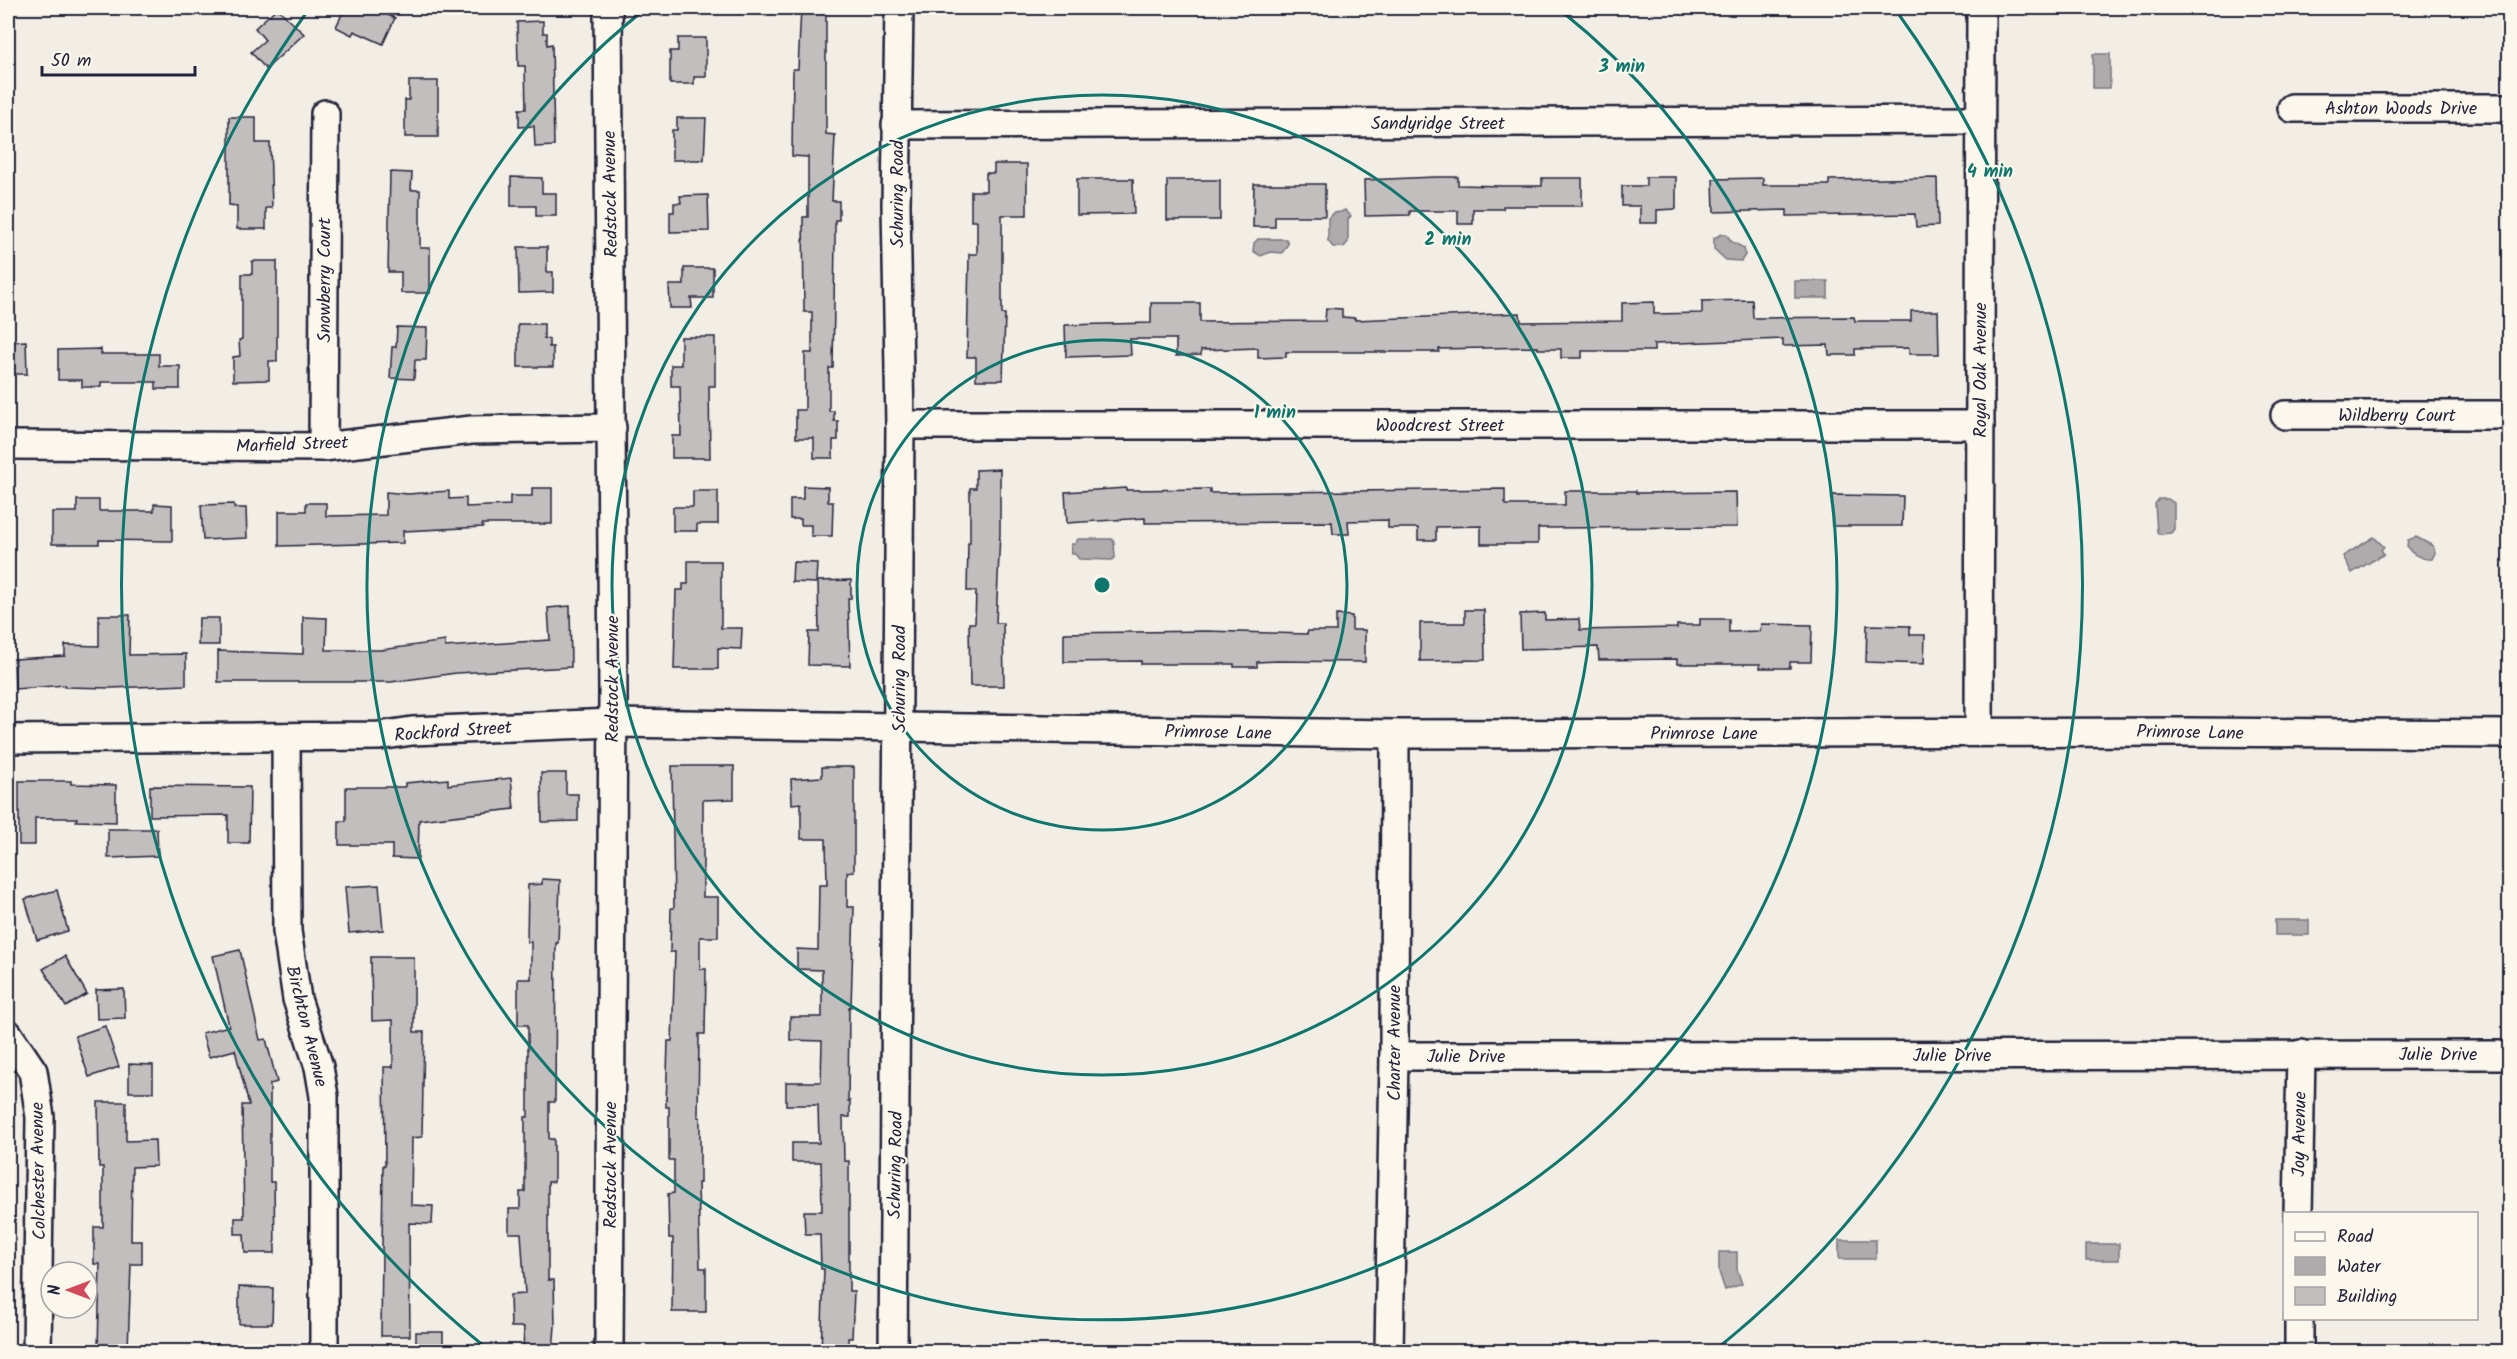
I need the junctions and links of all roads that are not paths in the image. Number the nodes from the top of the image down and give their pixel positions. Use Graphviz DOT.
graph roads {
  1 [pos="608,8"];
  2 [pos="899,8"];
  3 [pos="1982,8"];
  4 [pos="2292,108"];
  5 [pos="2510,108"];
  6 [pos="325,114"];
  7 [pos="1979,120"];
  8 [pos="896,125"];
  9 [pos="2285,415"];
  10 [pos="2510,415"];
  11 [pos="1980,424"];
  12 [pos="900,425"];
  13 [pos="612,428"];
  14 [pos="8,445"];
  15 [pos="323,447"];
  16 [pos="613,723"];
  17 [pos="899,729"];
  18 [pos="1979,732"];
  19 [pos="1395,734"];
  20 [pos="2510,734"];
  21 [pos="286,737"];
  22 [pos="8,739"];
  23 [pos="8,1034"];
  24 [pos="2301,1054"];
  25 [pos="2510,1055"];
  26 [pos="1394,1056"];
  27 [pos="2298,1212"];
  28 [pos="2299,1320"];
  29 [pos="38,1352"];
  30 [pos="324,1352"];
  31 [pos="609,1352"];
  32 [pos="893,1352"];
  33 [pos="1389,1352"];
  34 [pos="2299,1352"];
  1 -- 13 [label="street, Redstock Avenue"];
  2 -- 8 [label="street, Schuring Road"];
  3 -- 7 [label="street, Royal Oak Avenue"];
  4 -- 5 [label="street, Ashton Woods Drive"];
  6 -- 15 [label="street, Snowberry Court"];
  7 -- 8 [label="street, Sandyridge Street"];
  7 -- 11 [label="street, Royal Oak Avenue"];
  8 -- 12 [label="street, Schuring Road"];
  9 -- 10 [label="street, Wildberry Court"];
  11 -- 12 [label="street, Woodcrest Street"];
  11 -- 18 [label="street, Royal Oak Avenue"];
  12 -- 17 [label="street, Schuring Road"];
  13 -- 15 [label="street, Marfield Street"];
  13 -- 16 [label="street, Redstock Avenue"];
  14 -- 15 [label="street, Marfield Street"];
  16 -- 17 [label="street, Rockford Street"];
  16 -- 21 [label="street, Rockford Street"];
  16 -- 31 [label="street, Redstock Avenue"];
  17 -- 19 [label="street, Primrose Lane"];
  17 -- 32 [label="street, Schuring Road"];
  18 -- 19 [label="street, Primrose Lane"];
  18 -- 20 [label="street, Primrose Lane"];
  19 -- 26 [label="street, Charter Avenue"];
  21 -- 22 [label="street, Rockford Street"];
  21 -- 30 [label="street, Birchton Avenue"];
  23 -- 29 [label="street, Colchester Avenue"];
  24 -- 25 [label="street, Julie Drive"];
  24 -- 26 [label="street, Julie Drive"];
  24 -- 27 [label="street, Joy Avenue"];
  26 -- 33 [label="street, Charter Avenue"];
  28 -- 34 [label="street"];
}
